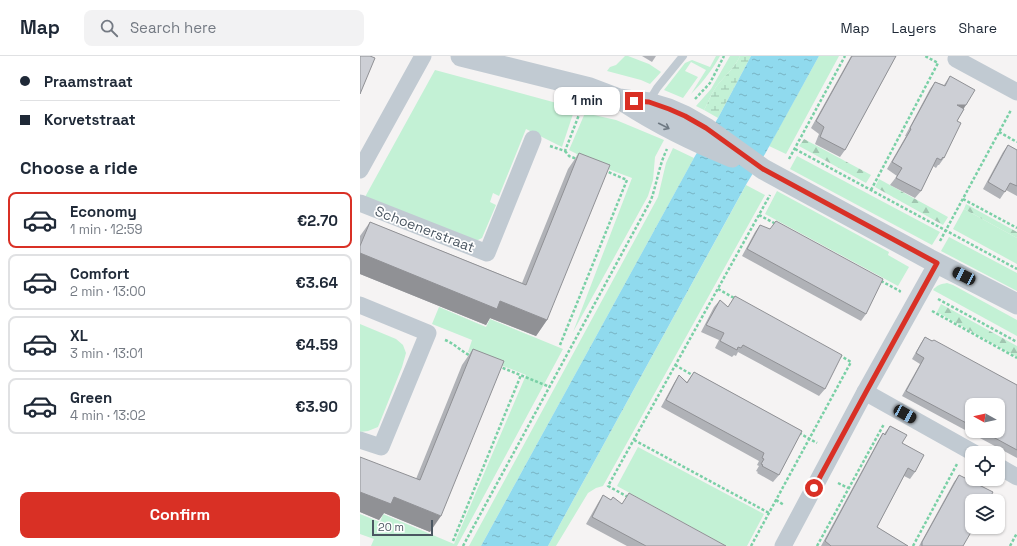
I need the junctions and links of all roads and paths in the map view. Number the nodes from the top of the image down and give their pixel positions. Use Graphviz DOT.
graph roads {
  1 [pos="423,56"];
  2 [pos="461,56"];
  3 [pos="683,56"];
  4 [pos="724,56"];
  5 [pos="845,56"];
  6 [pos="925,56"];
  7 [pos="958,56"];
  8 [pos="590,88"];
  9 [pos="1015,99"];
  10 [pos="646,108"];
  11 [pos="681,124"];
  12 [pos="999,132"];
  13 [pos="533,139"];
  14 [pos="1017,142"];
  15 [pos="795,149"];
  16 [pos="565,151"];
  17 [pos="583,162"];
  18 [pos="360,170"];
  19 [pos="605,171"];
  20 [pos="771,174"];
  21 [pos="871,190"];
  22 [pos="963,199"];
  23 [pos="360,203"];
  24 [pos="759,215"];
  25 [pos="779,226"];
  26 [pos="1017,228"];
  27 [pos="946,230"];
  28 [pos="933,261"];
  29 [pos="1017,269"];
  30 [pos="880,280"];
  31 [pos="718,289"];
  32 [pos="922,290"];
  33 [pos="900,291"];
  34 [pos="896,298"];
  35 [pos="938,299"];
  36 [pos="738,300"];
  37 [pos="1017,304"];
  38 [pos="360,305"];
  39 [pos="428,333"];
  40 [pos="1017,342"];
  41 [pos="560,345"];
  42 [pos="838,355"];
  43 [pos="473,356"];
  44 [pos="1017,358"];
  45 [pos="851,362"];
  46 [pos="493,364"];
  47 [pos="675,365"];
  48 [pos="856,365"];
  49 [pos="521,375"];
  50 [pos="696,377"];
  51 [pos="550,387"];
  52 [pos="866,392"];
  53 [pos="893,407"];
  54 [pos="792,429"];
  55 [pos="809,439"];
  56 [pos="360,440"];
  57 [pos="634,440"];
  58 [pos="965,447"];
  59 [pos="965,458"];
  60 [pos="1005,470"];
  61 [pos="1017,477"];
  62 [pos="629,497"];
  63 [pos="769,513"];
  64 [pos="1017,533"];
  65 [pos="453,541"];
  66 [pos="463,546"];
  67 [pos="751,546"];
  68 [pos="783,546"];
  69 [pos="817,546"];
  70 [pos="913,546"];
  71 [pos="1010,546"];
  1 -- 18 [label="street"];
  2 -- 8 [label="street"];
  3 -- 10 [label="lane"];
  4 -- 11 [label="path"];
  5 -- 15 [label="path"];
  6 -- 21 [label="path"];
  7 -- 9 [label="street"];
  8 -- 10 [label="street"];
  8 -- 16 [label="path"];
  9 -- 12 [label="path"];
  10 -- 11 [label="street"];
  11 -- 20 [label="street"];
  11 -- 51 [label="path"];
  12 -- 14 [label="path"];
  12 -- 22 [label="path"];
  13 -- 16 [label="path"];
  13 -- 23 [label="street, Schoenerstraat"];
  15 -- 20 [label="path"];
  15 -- 21 [label="path"];
  16 -- 17 [label="path"];
  19 -- 41 [label="path"];
  20 -- 24 [label="path"];
  20 -- 28 [label="street"];
  21 -- 27 [label="path"];
  22 -- 26 [label="path"];
  22 -- 27 [label="path"];
  24 -- 25 [label="path"];
  24 -- 31 [label="path"];
  27 -- 28 [label="path"];
  27 -- 29 [label="path"];
  28 -- 32 [label="street"];
  28 -- 37 [label="street"];
  30 -- 33 [label="path"];
  31 -- 36 [label="path"];
  31 -- 47 [label="path"];
  32 -- 33 [label="path"];
  32 -- 35 [label="path"];
  32 -- 52 [label="street"];
  33 -- 34 [label="path"];
  35 -- 40 [label="path"];
  35 -- 44 [label="path"];
  38 -- 39 [label="street"];
  39 -- 43 [label="path"];
  39 -- 56 [label="street"];
  42 -- 45 [label="path"];
  45 -- 48 [label="path"];
  45 -- 55 [label="path"];
  46 -- 49 [label="path"];
  47 -- 50 [label="path"];
  47 -- 57 [label="path"];
  49 -- 51 [label="path"];
  49 -- 65 [label="path"];
  51 -- 66 [label="path"];
  52 -- 53 [label="street"];
  52 -- 68 [label="street"];
  53 -- 58 [label="street"];
  53 -- 69 [label="path"];
  54 -- 55 [label="path"];
  55 -- 63 [label="path"];
  57 -- 62 [label="path"];
  57 -- 63 [label="path"];
  59 -- 70 [label="path"];
  60 -- 61 [label="street"];
  63 -- 67 [label="path"];
  64 -- 71 [label="path"];
}
